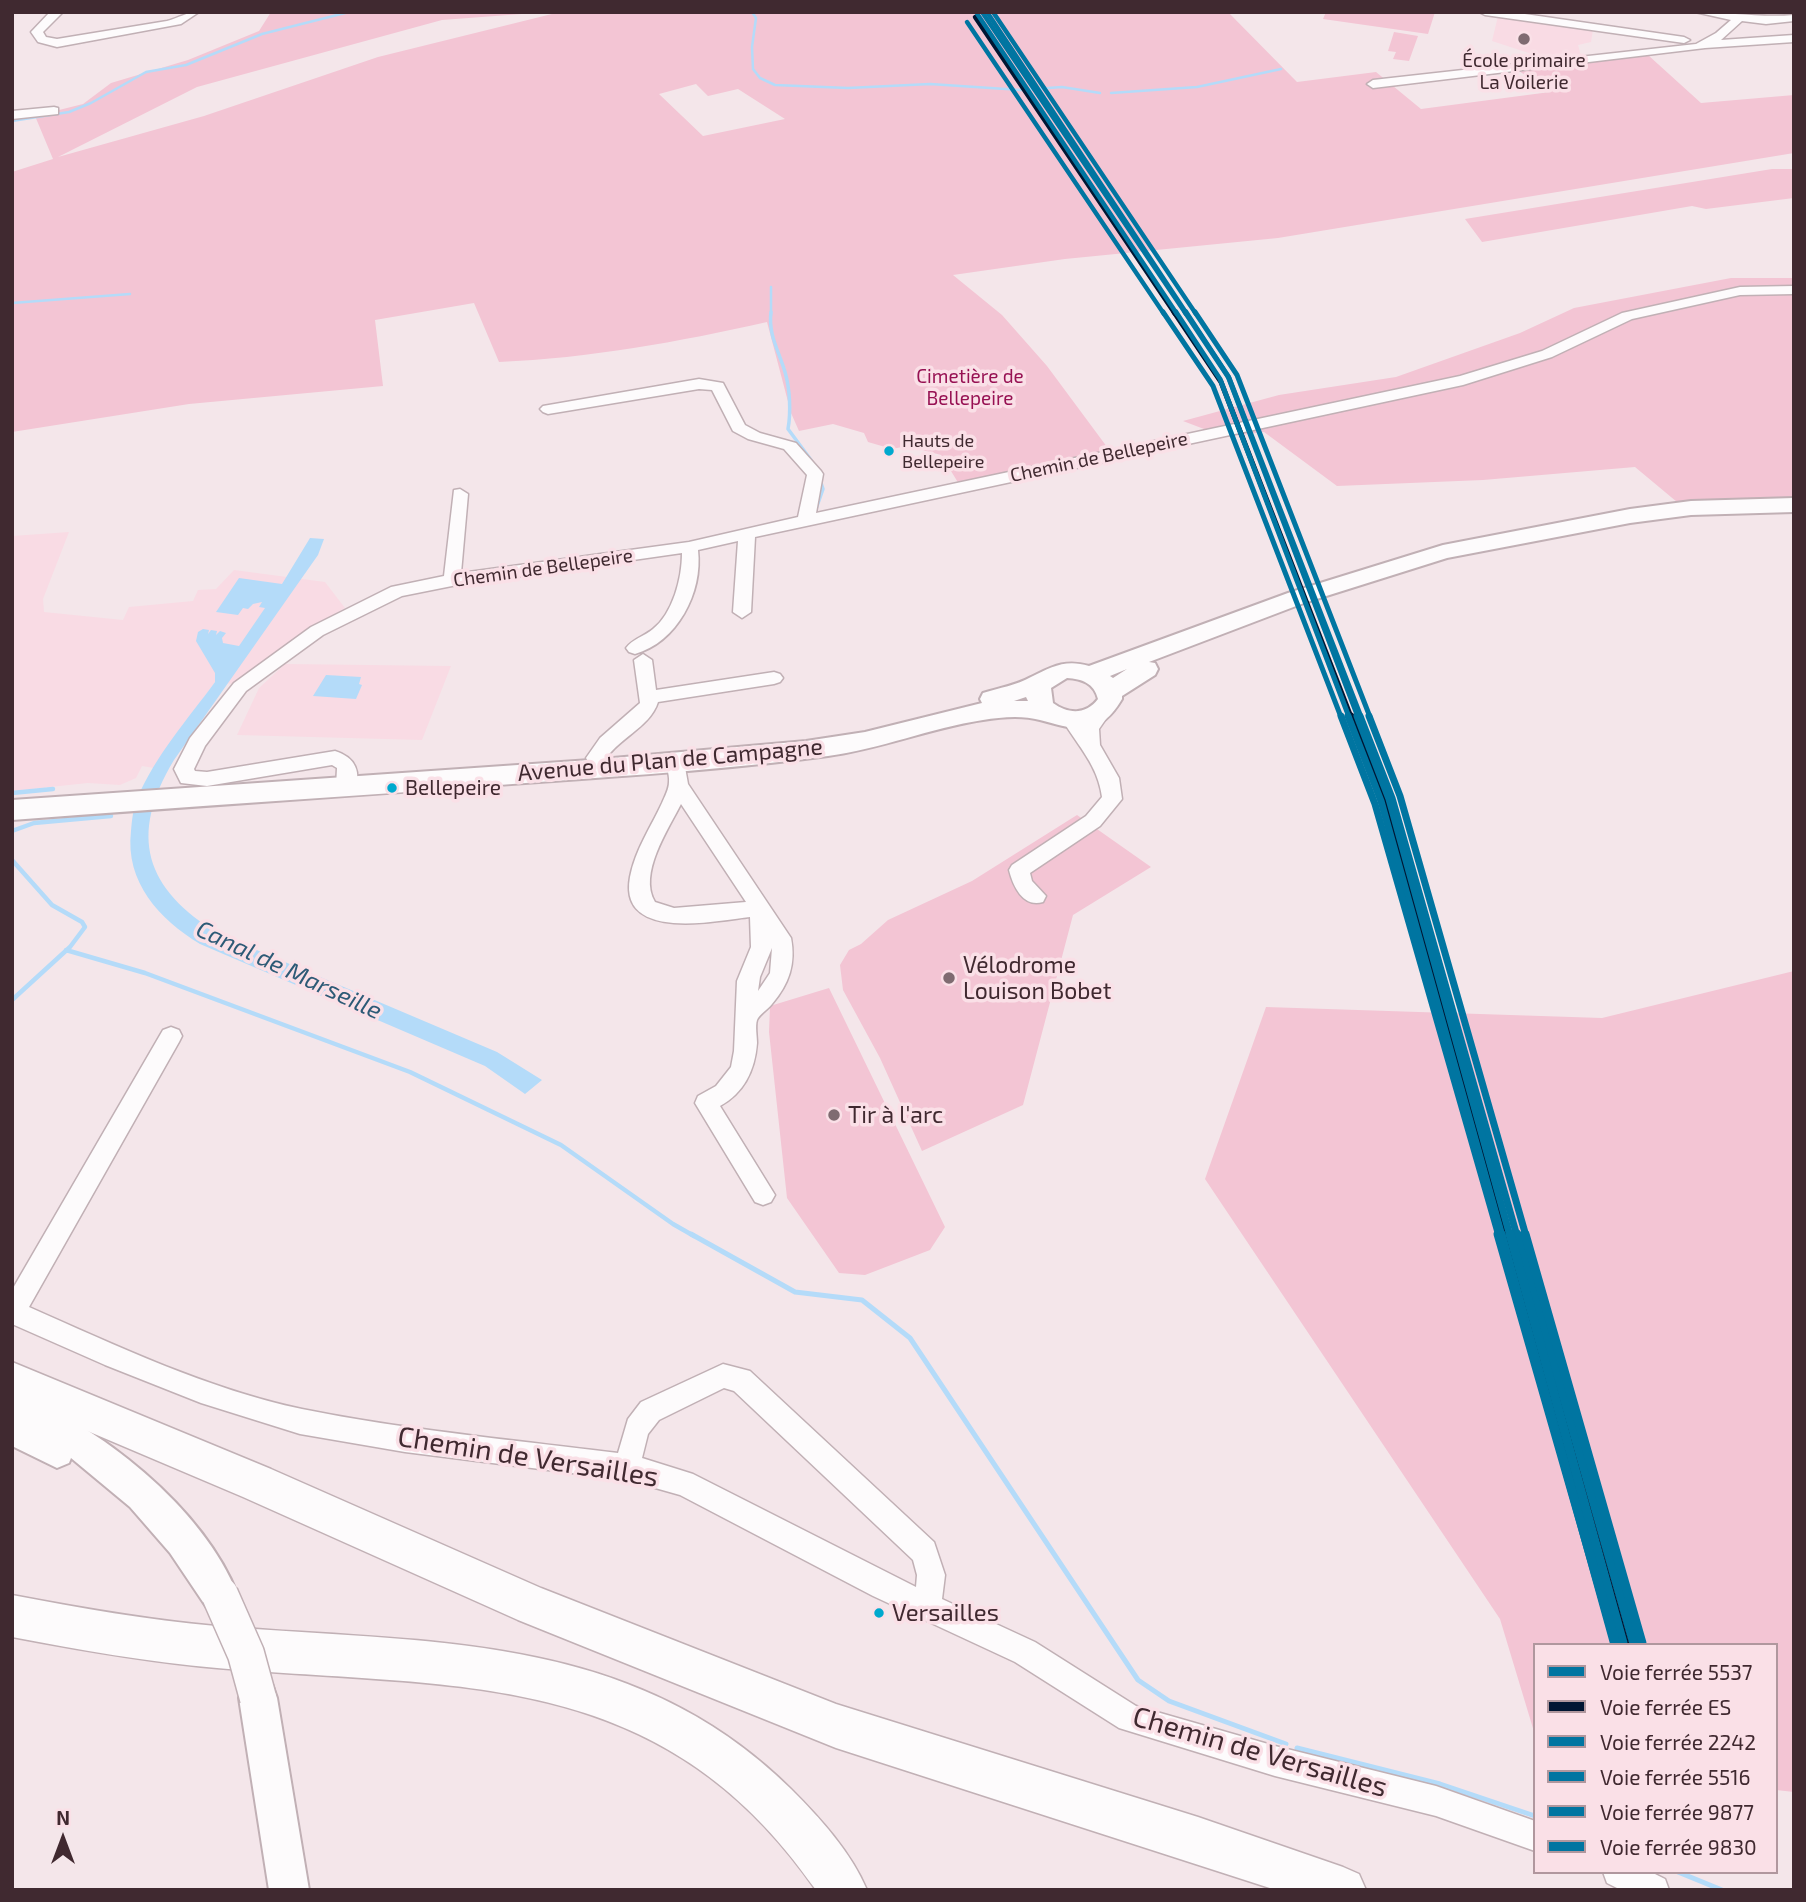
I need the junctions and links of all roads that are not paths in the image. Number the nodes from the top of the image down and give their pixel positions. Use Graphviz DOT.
graph roads {
  1 [pos="57,12"];
  2 [pos="193,12"];
  3 [pos="1701,12"];
  4 [pos="1489,13"];
  5 [pos="1732,15"];
  6 [pos="1545,16"];
  7 [pos="1567,17"];
  8 [pos="1794,18"];
  9 [pos="1794,38"];
  10 [pos="1686,41"];
  11 [pos="1706,45"];
  12 [pos="1373,84"];
  13 [pos="54,111"];
  14 [pos="12,115"];
  15 [pos="1794,290"];
  16 [pos="548,409"];
  17 [pos="460,494"];
  18 [pos="1794,505"];
  19 [pos="1794,512"];
  20 [pos="806,520"];
  21 [pos="747,534"];
  22 [pos="689,547"];
  23 [pos="452,580"];
  24 [pos="741,612"];
  25 [pos="1091,674"];
  26 [pos="774,678"];
  27 [pos="1039,684"];
  28 [pos="649,697"];
  29 [pos="1105,702"];
  30 [pos="1047,712"];
  31 [pos="1072,721"];
  32 [pos="1091,746"];
  33 [pos="596,758"];
  34 [pos="678,773"];
  35 [pos="347,782"];
  36 [pos="12,810"];
  37 [pos="1036,896"];
  38 [pos="761,909"];
  39 [pos="172,1036"];
  40 [pos="763,1195"];
  41 [pos="12,1312"];
  42 [pos="12,1380"];
  43 [pos="12,1407"];
  44 [pos="12,1428"];
  45 [pos="627,1467"];
  46 [pos="211,1582"];
  47 [pos="928,1606"];
  48 [pos="12,1616"];
  49 [pos="1533,1835"];
  50 [pos="1622,1874"];
  51 [pos="289,1890"];
  52 [pos="844,1890"];
  53 [pos="1343,1890"];
  54 [pos="1654,1890"];
  1 -- 2 [label="street"];
  3 -- 5 [label="street"];
  4 -- 6 [label="street"];
  5 -- 8 [label="street"];
  5 -- 11 [label="street"];
  6 -- 7 [label="street"];
  7 -- 10 [label="street"];
  9 -- 11 [label="street"];
  11 -- 12 [label="street"];
  13 -- 14 [label="street"];
  15 -- 20 [label="street, Chemin de Bellepeire"];
  16 -- 20 [label="street"];
  17 -- 23 [label="street"];
  18 -- 25 [label="main road"];
  19 -- 29 [label="main road"];
  20 -- 21 [label="street, Chemin de Bellepeire"];
  21 -- 22 [label="street, Chemin de Bellepeire"];
  21 -- 24 [label="street"];
  22 -- 23 [label="street, Chemin de Bellepeire"];
  22 -- 28 [label="street"];
  23 -- 35 [label="street, Chemin de Bellepeire"];
  25 -- 27 [label="main road"];
  25 -- 29 [label="main road"];
  26 -- 28 [label="street"];
  27 -- 30 [label="main road"];
  27 -- 33 [label="main road, Avenue du Plan de Campagne"];
  28 -- 33 [label="street"];
  29 -- 31 [label="main road"];
  29 -- 32 [label="street"];
  30 -- 31 [label="main road"];
  30 -- 34 [label="main road, Avenue du Plan de Campagne"];
  31 -- 32 [label="street"];
  32 -- 37 [label="street"];
  33 -- 35 [label="main road, Avenue du Plan de Campagne"];
  34 -- 35 [label="main road, Avenue du Plan de Campagne"];
  34 -- 38 [label="street"];
  34 -- 38 [label="street"];
  35 -- 36 [label="main road, Avenue du Plan de Campagne"];
  38 -- 40 [label="street"];
  39 -- 41 [label="street"];
  41 -- 45 [label="street, Chemin de Versailles"];
  42 -- 53 [label="highway"];
  43 -- 46 [label="main road"];
  44 -- 46 [label="main road"];
  45 -- 47 [label="street, Chemin de Versailles"];
  45 -- 47 [label="street"];
  46 -- 51 [label="main road, bridge"];
  47 -- 49 [label="street, Chemin de Versailles"];
  48 -- 52 [label="highway"];
  50 -- 54 [label="street"];
}
